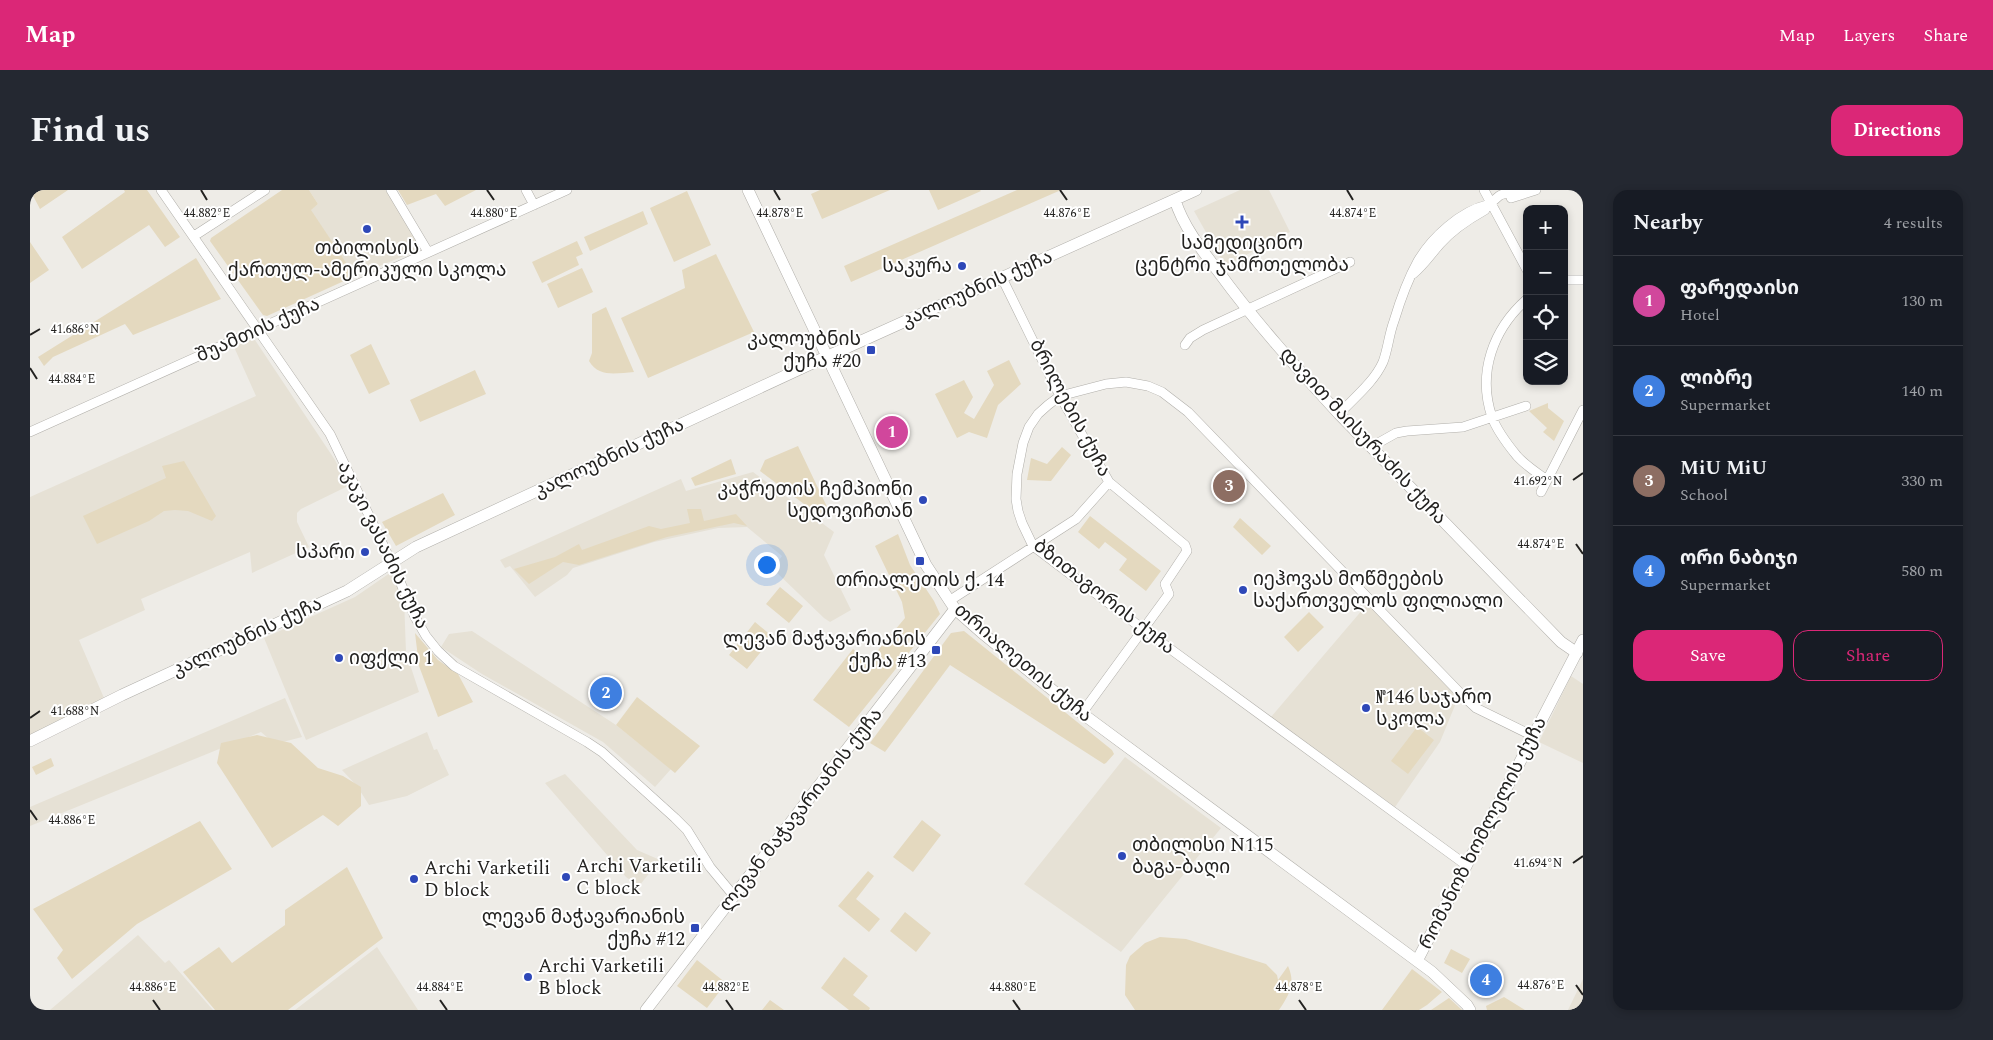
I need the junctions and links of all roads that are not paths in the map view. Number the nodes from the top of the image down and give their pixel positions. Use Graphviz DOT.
graph roads {
  1 [pos="162,190"];
  2 [pos="265,190"];
  3 [pos="391,190"];
  4 [pos="526,190"];
  5 [pos="567,190"];
  6 [pos="748,190"];
  7 [pos="1196,190"];
  8 [pos="1484,190"];
  9 [pos="1517,190"];
  10 [pos="1536,190"];
  11 [pos="1173,195"];
  12 [pos="1491,202"];
  13 [pos="534,205"];
  14 [pos="194,236"];
  15 [pos="428,252"];
  16 [pos="1350,262"];
  17 [pos="1523,262"];
  18 [pos="1002,278"];
  19 [pos="1568,280"];
  20 [pos="1583,280"];
  21 [pos="1523,302"];
  22 [pos="1246,310"];
  23 [pos="257,330"];
  24 [pos="1185,345"];
  25 [pos="828,356"];
  26 [pos="1060,396"];
  27 [pos="1526,406"];
  28 [pos="1583,410"];
  29 [pos="1339,414"];
  30 [pos="1492,418"];
  31 [pos="30,432"];
  32 [pos="1371,447"];
  33 [pos="1547,480"];
  34 [pos="1109,482"];
  35 [pos="1541,492"];
  36 [pos="1033,546"];
  37 [pos="392,562"];
  38 [pos="952,605"];
  39 [pos="1142,629"];
  40 [pos="1583,640"];
  41 [pos="1576,652"];
  42 [pos="1082,713"];
  43 [pos="1534,736"];
  44 [pos="30,741"];
  45 [pos="1466,865"];
  46 [pos="734,896"];
  47 [pos="1417,961"];
  48 [pos="646,1010"];
  49 [pos="1470,1010"];
  1 -- 14 [label="street, აკაკი ვასაძის ქუჩა"];
  2 -- 14 [label="street"];
  3 -- 15 [label="street"];
  4 -- 13 [label="street"];
  5 -- 13 [label="street, შუამთის ქუჩა"];
  6 -- 25 [label="street, თრიალეთის ქუჩა"];
  7 -- 11 [label="street, კალოუბნის ქუჩა"];
  8 -- 12 [label="street"];
  9 -- 12 [label="street"];
  10 -- 12 [label="street"];
  11 -- 18 [label="street, კალოუბნის ქუჩა"];
  11 -- 22 [label="street, დავით მაისურაძის ქუჩა"];
  12 -- 17 [label="street"];
  12 -- 29 [label="street"];
  13 -- 15 [label="street, შუამთის ქუჩა"];
  14 -- 23 [label="street, აკაკი ვასაძის ქუჩა"];
  15 -- 23 [label="street, შუამთის ქუჩა"];
  16 -- 22 [label="street"];
  18 -- 25 [label="street, კალოუბნის ქუჩა"];
  18 -- 26 [label="street, ბრილების ქუჩა"];
  19 -- 20 [label="street"];
  21 -- 30 [label="street"];
  22 -- 24 [label="street"];
  22 -- 29 [label="street, დავით მაისურაძის ქუჩა"];
  23 -- 31 [label="street, შუამთის ქუჩა"];
  23 -- 37 [label="street, აკაკი ვასაძის ქუჩა"];
  25 -- 37 [label="street, კალოუბნის ქუჩა"];
  25 -- 38 [label="street, თრიალეთის ქუჩა"];
  26 -- 34 [label="street, ბრილების ქუჩა"];
  26 -- 36 [label="street, ბზითაგორის ქუჩა"];
  26 -- 43 [label="street, ბზითაგორის ქუჩა"];
  27 -- 30 [label="street"];
  28 -- 33 [label="street"];
  29 -- 32 [label="street, დავით მაისურაძის ქუჩა"];
  30 -- 32 [label="street"];
  30 -- 33 [label="street"];
  32 -- 41 [label="street, დავით მაისურაძის ქუჩა"];
  33 -- 35 [label="street"];
  34 -- 36 [label="street, ლევან მაჭავარიანის ქუჩა"];
  34 -- 39 [label="street, ბრილების ქუჩა"];
  36 -- 38 [label="street, ლევან მაჭავარიანის ქუჩა"];
  36 -- 39 [label="street, ბზითაგორის ქუჩა"];
  37 -- 44 [label="street, კალოუბნის ქუჩა"];
  37 -- 46 [label="street, აკაკი ვასაძის ქუჩა"];
  38 -- 42 [label="street, თრიალეთის ქუჩა"];
  38 -- 46 [label="street, ლევან მაჭავარიანის ქუჩა"];
  39 -- 42 [label="street, ბრილების ქუჩა"];
  39 -- 45 [label="street, ბზითაგორის ქუჩა"];
  40 -- 41 [label="street, რომანოზ ხომლელის ქუჩა"];
  41 -- 43 [label="street, რომანოზ ხომლელის ქუჩა"];
  42 -- 47 [label="street, თრიალეთის ქუჩა"];
  43 -- 45 [label="street, რომანოზ ხომლელის ქუჩა"];
  45 -- 47 [label="street, რომანოზ ხომლელის ქუჩა"];
  46 -- 48 [label="street, ლევან მაჭავარიანის ქუჩა"];
  47 -- 49 [label="street, რომანოზ ხომლელის ქუჩა"];
}
